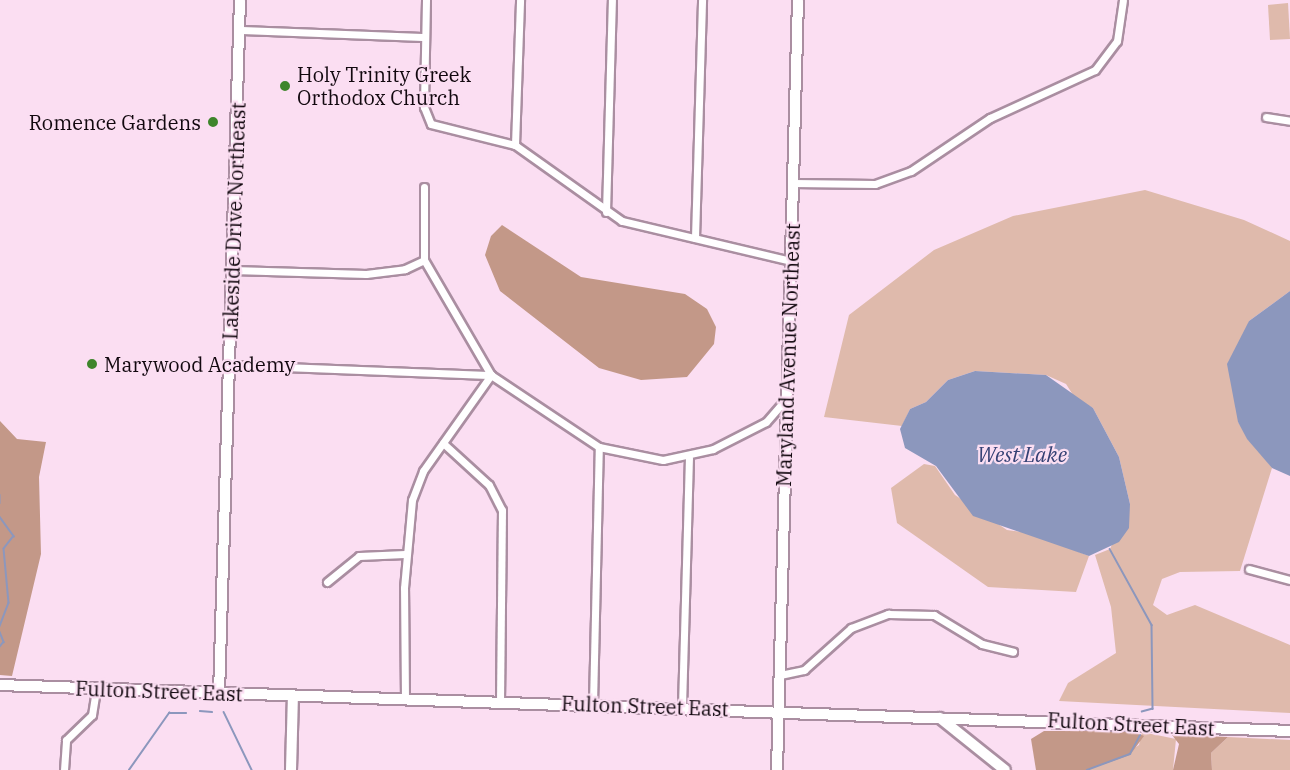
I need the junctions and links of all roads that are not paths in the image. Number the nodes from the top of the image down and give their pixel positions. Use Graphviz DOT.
graph roads {
  1 [pos="240,0"];
  2 [pos="426,0"];
  3 [pos="520,0"];
  4 [pos="612,0"];
  5 [pos="702,0"];
  6 [pos="798,0"];
  7 [pos="1123,0"];
  8 [pos="239,30"];
  9 [pos="425,37"];
  10 [pos="1266,117"];
  11 [pos="1290,122"];
  12 [pos="515,145"];
  13 [pos="793,183"];
  14 [pos="424,187"];
  15 [pos="606,212"];
  16 [pos="695,238"];
  17 [pos="424,260"];
  18 [pos="791,261"];
  19 [pos="233,270"];
  20 [pos="230,365"];
  21 [pos="490,375"];
  22 [pos="786,399"];
  23 [pos="443,443"];
  24 [pos="599,447"];
  25 [pos="689,458"];
  26 [pos="405,554"];
  27 [pos="1249,568"];
  28 [pos="1290,580"];
  29 [pos="327,582"];
  30 [pos="1013,652"];
  31 [pos="780,675"];
  32 [pos="0,685"];
  33 [pos="96,689"];
  34 [pos="219,694"];
  35 [pos="292,696"];
  36 [pos="405,699"];
  37 [pos="500,703"];
  38 [pos="593,704"];
  39 [pos="682,706"];
  40 [pos="779,711"];
  41 [pos="935,715"];
  42 [pos="1290,732"];
  43 [pos="64,770"];
  44 [pos="291,770"];
  45 [pos="777,770"];
  46 [pos="1005,770"];
  1 -- 8 [label="street, Lakeside Drive Northeast"];
  2 -- 9 [label="street"];
  3 -- 12 [label="street"];
  4 -- 15 [label="street"];
  5 -- 16 [label="street"];
  6 -- 13 [label="street, Maryland Avenue Northeast"];
  7 -- 13 [label="street"];
  8 -- 9 [label="street"];
  8 -- 19 [label="street, Lakeside Drive Northeast"];
  9 -- 12 [label="street"];
  10 -- 11 [label="street"];
  12 -- 15 [label="street"];
  13 -- 18 [label="street, Maryland Avenue Northeast"];
  14 -- 17 [label="street"];
  15 -- 16 [label="street"];
  16 -- 18 [label="street"];
  17 -- 19 [label="street"];
  17 -- 21 [label="street"];
  18 -- 22 [label="street, Maryland Avenue Northeast"];
  19 -- 20 [label="street, Lakeside Drive Northeast"];
  20 -- 21 [label="street"];
  20 -- 34 [label="street, Lakeside Drive Northeast"];
  21 -- 23 [label="street"];
  21 -- 24 [label="street"];
  22 -- 25 [label="street"];
  22 -- 31 [label="street, Maryland Avenue Northeast"];
  23 -- 26 [label="street"];
  23 -- 37 [label="street"];
  24 -- 25 [label="street"];
  24 -- 38 [label="street"];
  25 -- 39 [label="street"];
  26 -- 29 [label="street"];
  26 -- 36 [label="street"];
  27 -- 28 [label="street"];
  30 -- 31 [label="street"];
  31 -- 40 [label="street, Maryland Avenue Northeast"];
  32 -- 33 [label="street, Fulton Street East"];
  33 -- 34 [label="street, Fulton Street East"];
  33 -- 43 [label="street"];
  34 -- 35 [label="street, Fulton Street East"];
  35 -- 36 [label="street, Fulton Street East"];
  35 -- 44 [label="street"];
  36 -- 37 [label="street, Fulton Street East"];
  37 -- 38 [label="street, Fulton Street East"];
  38 -- 39 [label="street, Fulton Street East"];
  39 -- 40 [label="street, Fulton Street East"];
  40 -- 41 [label="street, Fulton Street East"];
  40 -- 45 [label="street, Maryland Avenue Northeast"];
  41 -- 42 [label="street, Fulton Street East"];
  41 -- 46 [label="street"];
}
